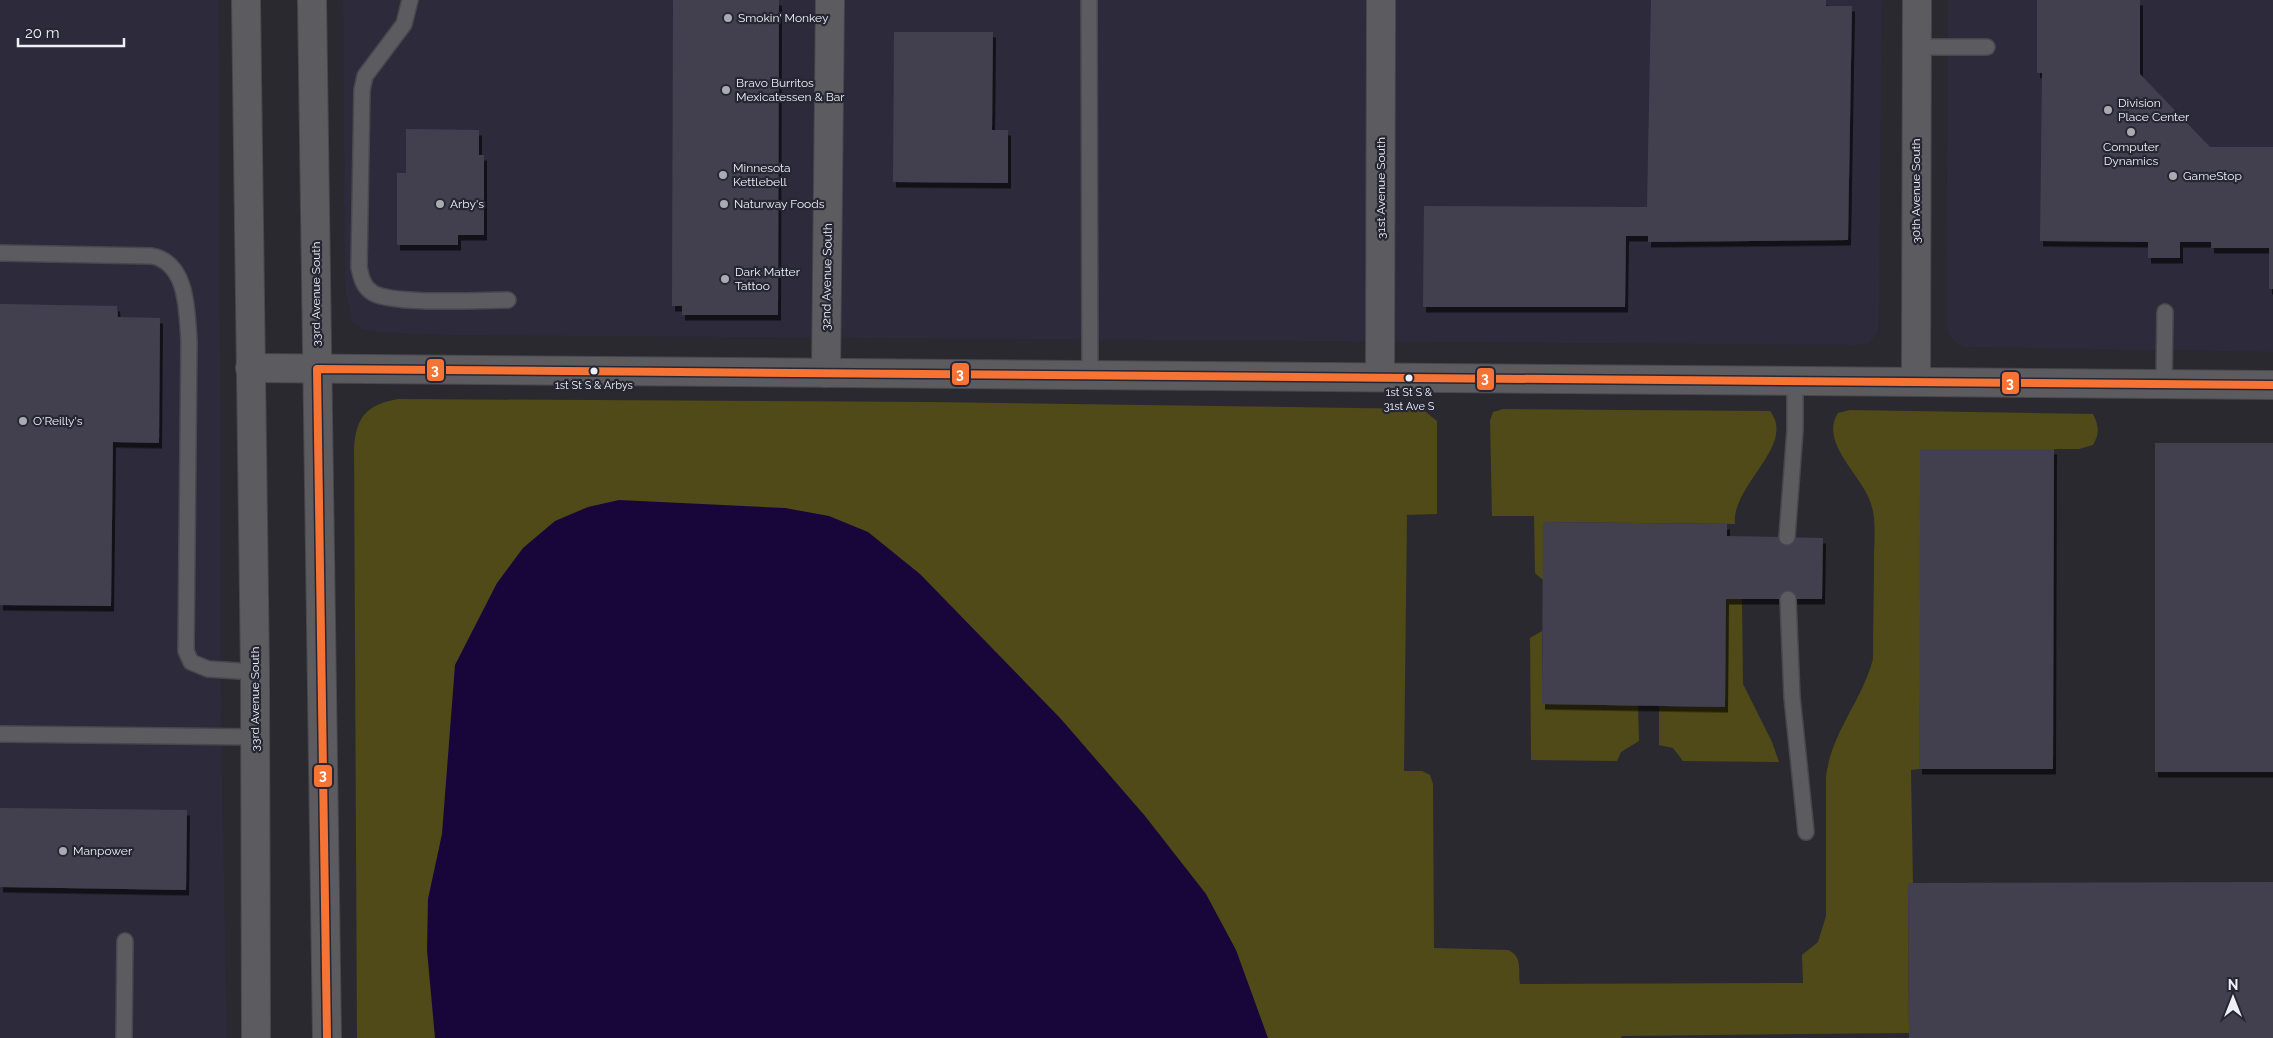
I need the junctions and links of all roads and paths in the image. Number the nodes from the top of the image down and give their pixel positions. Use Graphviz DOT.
graph roads {
  1 [pos="246,0"];
  2 [pos="312,0"];
  3 [pos="410,0"];
  4 [pos="830,0"];
  5 [pos="1089,0"];
  6 [pos="1381,0"];
  7 [pos="1917,0"];
  8 [pos="1916,46"];
  9 [pos="1987,46"];
  10 [pos="0,253"];
  11 [pos="508,300"];
  12 [pos="2165,312"];
  13 [pos="250,368"];
  14 [pos="317,369"];
  15 [pos="826,373"];
  16 [pos="1090,374"];
  17 [pos="1380,377"];
  18 [pos="1795,380"];
  19 [pos="1916,381"];
  20 [pos="2164,384"];
  21 [pos="2273,385"];
  22 [pos="1787,537"];
  23 [pos="1788,599"];
  24 [pos="255,672"];
  25 [pos="0,734"];
  26 [pos="255,737"];
  27 [pos="1806,832"];
  28 [pos="126,942"];
  29 [pos="124,1038"];
  30 [pos="256,1038"];
  31 [pos="327,1038"];
  1 -- 13 [label="street, 33rd Avenue South"];
  2 -- 14 [label="street, 33rd Avenue South"];
  3 -- 11 [label="lane"];
  4 -- 15 [label="street, 32nd Avenue South"];
  5 -- 16 [label="lane"];
  6 -- 17 [label="street, 31st Avenue South"];
  7 -- 8 [label="street, 30th Avenue South"];
  8 -- 9 [label="lane"];
  8 -- 19 [label="street, 30th Avenue South"];
  10 -- 24 [label="lane"];
  12 -- 20 [label="lane"];
  13 -- 14 [label="street"];
  13 -- 24 [label="street, 33rd Avenue South"];
  14 -- 15 [label="street"];
  14 -- 31 [label="street, 33rd Avenue South"];
  15 -- 16 [label="street"];
  16 -- 17 [label="street"];
  17 -- 18 [label="street"];
  18 -- 19 [label="street"];
  18 -- 22 [label="lane"];
  19 -- 20 [label="street"];
  20 -- 21 [label="street"];
  23 -- 27 [label="lane"];
  24 -- 26 [label="street, 33rd Avenue South"];
  25 -- 26 [label="lane"];
  26 -- 30 [label="street, 33rd Avenue South"];
  28 -- 29 [label="lane"];
}
